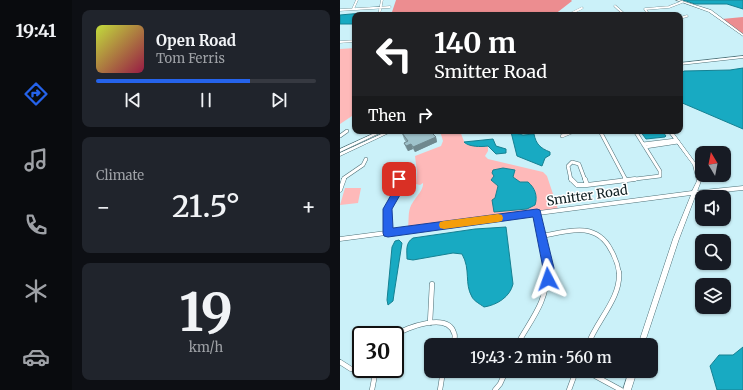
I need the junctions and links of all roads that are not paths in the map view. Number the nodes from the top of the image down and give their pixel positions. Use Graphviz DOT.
graph roads {
  1 [pos="358,0"];
  2 [pos="382,0"];
  3 [pos="678,0"];
  4 [pos="682,2"];
  5 [pos="615,6"];
  6 [pos="390,7"];
  7 [pos="380,8"];
  8 [pos="582,8"];
  9 [pos="353,9"];
  10 [pos="340,10"];
  11 [pos="378,12"];
  12 [pos="574,12"];
  13 [pos="622,12"];
  14 [pos="646,12"];
  15 [pos="688,16"];
  16 [pos="683,17"];
  17 [pos="743,35"];
  18 [pos="352,41"];
  19 [pos="340,42"];
  20 [pos="743,56"];
  21 [pos="683,63"];
  22 [pos="347,132"];
  23 [pos="379,134"];
  24 [pos="380,134"];
  25 [pos="567,134"];
  26 [pos="602,134"];
  27 [pos="637,134"];
  28 [pos="672,134"];
  29 [pos="340,136"];
  30 [pos="562,136"];
  31 [pos="677,141"];
  32 [pos="644,146"];
  33 [pos="340,151"];
  34 [pos="340,155"];
  35 [pos="366,159"];
  36 [pos="399,166"];
  37 [pos="626,181"];
  38 [pos="587,186"];
  39 [pos="743,188"];
  40 [pos="340,190"];
  41 [pos="694,193"];
  42 [pos="537,213"];
  43 [pos="388,233"];
  44 [pos="542,236"];
  45 [pos="340,239"];
  46 [pos="432,284"];
  47 [pos="430,323"];
  48 [pos="404,330"];
  49 [pos="455,338"];
  50 [pos="521,338"];
  51 [pos="591,338"];
  52 [pos="644,338"];
  53 [pos="340,362"];
  54 [pos="352,369"];
  55 [pos="374,378"];
  56 [pos="442,378"];
  57 [pos="503,378"];
  58 [pos="573,378"];
  59 [pos="599,378"];
  60 [pos="631,378"];
  61 [pos="372,390"];
  62 [pos="440,390"];
  63 [pos="495,390"];
  64 [pos="568,390"];
  65 [pos="621,390"];
  66 [pos="627,390"];
  1 -- 9 [label="street"];
  2 -- 7 [label="street"];
  3 -- 4 [label="street"];
  4 -- 14 [label="street"];
  4 -- 17 [label="street"];
  5 -- 13 [label="street"];
  6 -- 7 [label="street"];
  7 -- 9 [label="street"];
  7 -- 11 [label="street"];
  8 -- 12 [label="street"];
  9 -- 10 [label="street"];
  15 -- 16 [label="street"];
  18 -- 19 [label="street"];
  20 -- 21 [label="street"];
  22 -- 29 [label="street"];
  23 -- 33 [label="street"];
  24 -- 34 [label="street"];
  25 -- 30 [label="street"];
  26 -- 37 [label="street"];
  27 -- 32 [label="street"];
  28 -- 31 [label="street"];
  31 -- 32 [label="street"];
  31 -- 41 [label="street"];
  32 -- 37 [label="street"];
  35 -- 40 [label="street"];
  36 -- 43 [label="street"];
  37 -- 38 [label="street"];
  38 -- 38 [label="street"];
  39 -- 41 [label="street"];
  41 -- 42 [label="street, Smitter Road"];
  41 -- 52 [label="street"];
  42 -- 43 [label="street, Smitter Road"];
  42 -- 44 [label="street"];
  43 -- 45 [label="street, Smitter Road"];
  44 -- 50 [label="street"];
  44 -- 51 [label="street"];
  46 -- 47 [label="street"];
  47 -- 48 [label="street"];
  47 -- 49 [label="street"];
  53 -- 54 [label="street"];
  55 -- 61 [label="street"];
  56 -- 62 [label="street"];
  57 -- 63 [label="street"];
  58 -- 64 [label="street"];
  59 -- 65 [label="street"];
  60 -- 66 [label="street"];
}
